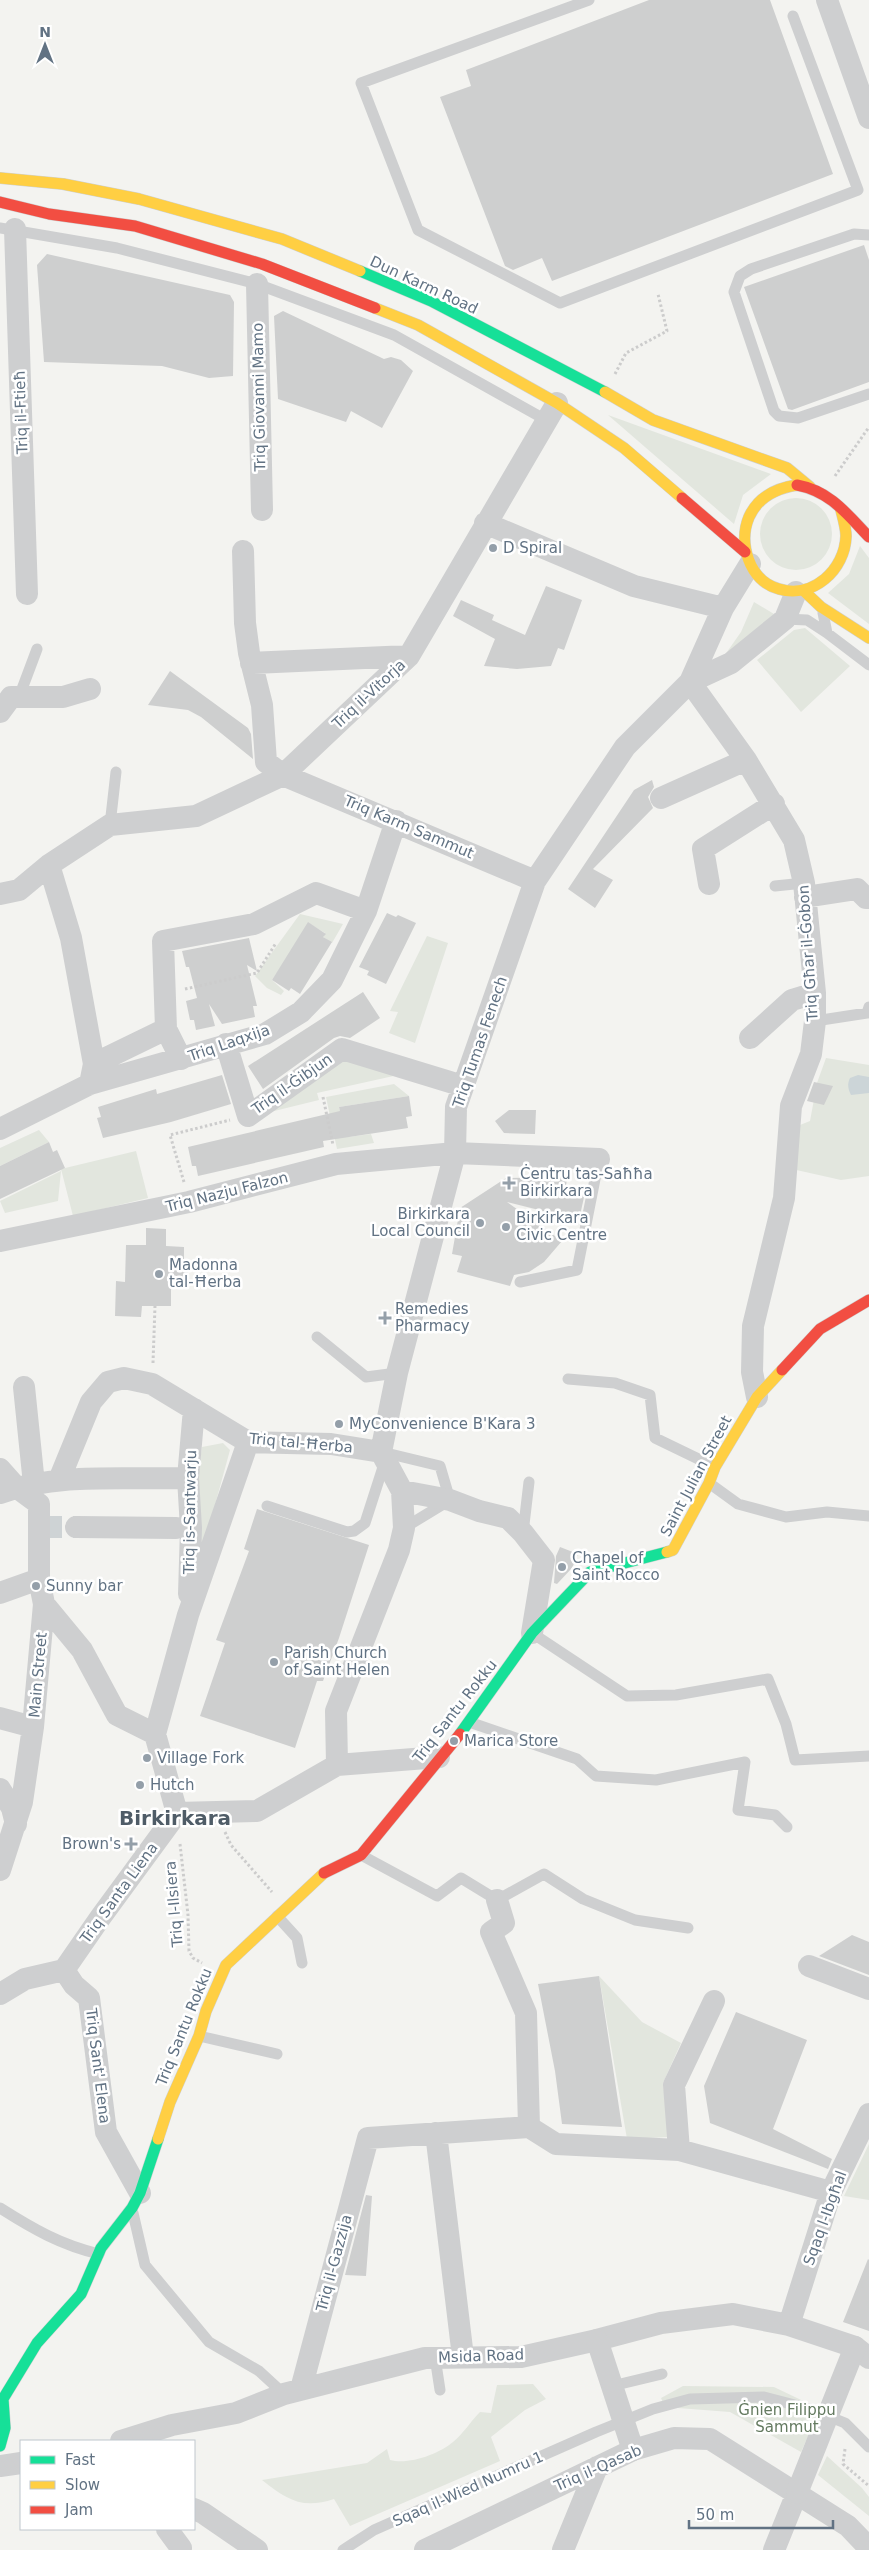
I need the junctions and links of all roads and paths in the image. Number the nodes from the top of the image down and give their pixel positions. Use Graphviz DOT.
graph roads {
  1 [pos="589,0"];
  2 [pos="827,0"];
  3 [pos="793,16"];
  4 [pos="869,118"];
  5 [pos="0,178"];
  6 [pos="0,202"];
  7 [pos="49,214"];
  8 [pos="8,228"];
  9 [pos="48,235"];
  10 [pos="869,235"];
  11 [pos="259,274"];
  12 [pos="658,294"];
  13 [pos="605,392"];
  14 [pos="869,394"];
  15 [pos="552,411"];
  16 [pos="869,427"];
  17 [pos="810,487"];
  18 [pos="823,493"];
  19 [pos="262,510"];
  20 [pos="841,510"];
  21 [pos="485,523"];
  22 [pos="869,537"];
  23 [pos="243,551"];
  24 [pos="747,558"];
  25 [pos="800,591"];
  26 [pos="27,594"];
  27 [pos="724,608"];
  28 [pos="821,608"];
  29 [pos="784,619"];
  30 [pos="827,633"];
  31 [pos="869,638"];
  32 [pos="37,649"];
  33 [pos="409,656"];
  34 [pos="251,663"];
  35 [pos="869,665"];
  36 [pos="690,682"];
  37 [pos="90,689"];
  38 [pos="19,697"];
  39 [pos="0,712"];
  40 [pos="746,760"];
  41 [pos="116,772"];
  42 [pos="283,775"];
  43 [pos="661,798"];
  44 [pos="774,804"];
  45 [pos="396,821"];
  46 [pos="110,825"];
  47 [pos="49,865"];
  48 [pos="536,880"];
  49 [pos="709,884"];
  50 [pos="775,886"];
  51 [pos="804,890"];
  52 [pos="0,894"];
  53 [pos="867,898"];
  54 [pos="366,911"];
  55 [pos="276,943"];
  56 [pos="165,993"];
  57 [pos="814,993"];
  58 [pos="869,1007"];
  59 [pos="815,1021"];
  60 [pos="166,1029"];
  61 [pos="750,1038"];
  62 [pos="226,1044"];
  63 [pos="181,1059"];
  64 [pos="92,1074"];
  65 [pos="463,1086"];
  66 [pos="323,1097"];
  67 [pos="248,1116"];
  68 [pos="0,1128"];
  69 [pos="455,1153"];
  70 [pos="599,1159"];
  71 [pos="336,1164"];
  72 [pos="189,1202"];
  73 [pos="0,1241"];
  74 [pos="520,1282"];
  75 [pos="869,1300"];
  76 [pos="155,1306"];
  77 [pos="318,1337"];
  78 [pos="397,1374"];
  79 [pos="568,1379"];
  80 [pos="152,1384"];
  81 [pos="24,1386"];
  82 [pos="757,1397"];
  83 [pos="194,1409"];
  84 [pos="248,1442"];
  85 [pos="383,1456"];
  86 [pos="715,1467"];
  87 [pos="0,1469"];
  88 [pos="188,1478"];
  89 [pos="59,1480"];
  90 [pos="528,1482"];
  91 [pos="709,1484"];
  92 [pos="17,1488"];
  93 [pos="402,1491"];
  94 [pos="450,1500"];
  95 [pos="267,1506"];
  96 [pos="869,1516"];
  97 [pos="76,1527"];
  98 [pos="176,1528"];
  99 [pos="404,1528"];
  100 [pos="523,1533"];
  101 [pos="39,1578"];
  102 [pos="0,1594"];
  103 [pos="44,1604"];
  104 [pos="188,1615"];
  105 [pos="532,1634"];
  106 [pos="0,1718"];
  107 [pos="469,1722"];
  108 [pos="33,1727"];
  109 [pos="155,1734"];
  110 [pos="439,1756"];
  111 [pos="869,1756"];
  112 [pos="337,1765"];
  113 [pos="0,1789"];
  114 [pos="176,1813"];
  115 [pos="216,1814"];
  116 [pos="16,1824"];
  117 [pos="787,1827"];
  118 [pos="362,1855"];
  119 [pos="0,1870"];
  120 [pos="497,1900"];
  121 [pos="280,1911"];
  122 [pos="688,1928"];
  123 [pos="302,1963"];
  124 [pos="809,1966"];
  125 [pos="64,1970"];
  126 [pos="221,1976"];
  127 [pos="869,1989"];
  128 [pos="0,1994"];
  129 [pos="714,2001"];
  130 [pos="199,2036"];
  131 [pos="277,2054"];
  132 [pos="869,2114"];
  133 [pos="528,2127"];
  134 [pos="436,2133"];
  135 [pos="679,2150"];
  136 [pos="831,2192"];
  137 [pos="136,2201"];
  138 [pos="0,2208"];
  139 [pos="99,2254"];
  140 [pos="789,2325"];
  141 [pos="597,2340"];
  142 [pos="862,2352"];
  143 [pos="435,2357"];
  144 [pos="463,2357"];
  145 [pos="662,2374"];
  146 [pos="612,2386"];
  147 [pos="440,2390"];
  148 [pos="292,2391"];
  149 [pos="1,2398"];
  150 [pos="124,2440"];
  151 [pos="0,2446"];
  152 [pos="869,2447"];
  153 [pos="845,2449"];
  154 [pos="633,2450"];
  155 [pos="20,2463"];
  156 [pos="0,2466"];
  157 [pos="597,2467"];
  158 [pos="869,2486"];
  159 [pos="797,2493"];
  160 [pos="195,2509"];
  161 [pos="168,2530"];
  162 [pos="182,2548"];
  163 [pos="869,2548"];
  164 [pos="257,2550"];
  165 [pos="343,2550"];
  166 [pos="425,2550"];
  167 [pos="563,2550"];
  168 [pos="774,2550"];
  1 -- 3 [label="lane"];
  2 -- 4 [label="street"];
  5 -- 13 [label="main road, Dun Karm Road"];
  6 -- 7 [label="main road"];
  7 -- 9 [label="lane"];
  7 -- 11 [label="main road"];
  8 -- 9 [label="lane"];
  8 -- 26 [label="street, Triq il-Ftieħ"];
  9 -- 11 [label="lane"];
  10 -- 14 [label="lane"];
  11 -- 15 [label="lane"];
  11 -- 15 [label="main road"];
  11 -- 19 [label="street, Triq Giovanni Mamo"];
  12 -- 13 [label="path"];
  13 -- 17 [label="main road, Dun Karm Road"];
  15 -- 21 [label="street, Triq il-Vitorja"];
  15 -- 24 [label="main road"];
  16 -- 18 [label="path"];
  17 -- 18 [label="main road, Dun Karm Road"];
  17 -- 24 [label="main road, Dun Karm Road"];
  18 -- 20 [label="main road, Dun Karm Road"];
  20 -- 22 [label="main road, Dun Karm Road"];
  20 -- 25 [label="main road, Dun Karm Road"];
  21 -- 27 [label="street"];
  21 -- 33 [label="street, Triq il-Vitorja"];
  23 -- 34 [label="street"];
  24 -- 25 [label="main road"];
  24 -- 27 [label="street, Triq Tumas Fenech"];
  25 -- 28 [label="main road"];
  25 -- 29 [label="street, Triq Tumas Fenech"];
  27 -- 36 [label="street, Triq Tumas Fenech"];
  28 -- 30 [label="lane"];
  28 -- 31 [label="main road"];
  29 -- 30 [label="lane"];
  29 -- 36 [label="street, Triq Tumas Fenech"];
  30 -- 35 [label="lane"];
  32 -- 38 [label="lane"];
  33 -- 34 [label="street"];
  33 -- 42 [label="street, Triq il-Vitorja"];
  34 -- 42 [label="street"];
  36 -- 40 [label="street, Triq Għar il-Ġobon"];
  36 -- 48 [label="street, Triq Tumas Fenech"];
  37 -- 38 [label="street"];
  38 -- 39 [label="street"];
  40 -- 43 [label="street"];
  40 -- 44 [label="street, Triq Għar il-Ġobon"];
  41 -- 46 [label="lane"];
  42 -- 45 [label="street, Triq Karm Sammut"];
  42 -- 46 [label="street, Triq il-Vitorja"];
  44 -- 49 [label="street"];
  44 -- 51 [label="street, Triq Għar il-Ġobon"];
  45 -- 48 [label="street, Triq Karm Sammut"];
  45 -- 54 [label="street, Triq Laqxija"];
  46 -- 47 [label="street, Triq il-Vitorja"];
  47 -- 52 [label="street, Triq il-Vitorja"];
  47 -- 64 [label="street"];
  48 -- 65 [label="street, Triq Tumas Fenech"];
  50 -- 51 [label="lane"];
  51 -- 53 [label="street"];
  51 -- 57 [label="street, Triq Għar il-Ġobon"];
  54 -- 56 [label="street"];
  54 -- 62 [label="street, Triq Laqxija"];
  55 -- 56 [label="path"];
  56 -- 60 [label="street"];
  57 -- 59 [label="street, Triq Għar il-Ġobon"];
  57 -- 61 [label="street"];
  58 -- 59 [label="lane"];
  59 -- 82 [label="street, Triq Għar il-Ġobon"];
  60 -- 63 [label="street"];
  60 -- 64 [label="street, Triq Laqxija"];
  62 -- 63 [label="street, Triq Laqxija"];
  62 -- 67 [label="street, Triq il-Ġibjun"];
  63 -- 64 [label="street, Triq Laqxija"];
  64 -- 68 [label="street, Triq Laqxija"];
  65 -- 67 [label="street, Triq il-Ġibjun"];
  65 -- 69 [label="street, Triq Tumas Fenech"];
  66 -- 71 [label="path, Triq il-Ġibjun"];
  67 -- 72 [label="path"];
  69 -- 70 [label="street, Triq Nazju Falzon"];
  69 -- 71 [label="street, Triq Nazju Falzon"];
  69 -- 78 [label="street, Triq Tumas Fenech"];
  70 -- 74 [label="lane"];
  71 -- 72 [label="street, Triq Nazju Falzon"];
  72 -- 73 [label="street, Triq Nazju Falzon"];
  75 -- 82 [label="main road, Saint Julian Street"];
  76 -- 80 [label="path"];
  77 -- 78 [label="lane"];
  78 -- 85 [label="street, Triq Tumas Fenech"];
  79 -- 86 [label="lane"];
  80 -- 83 [label="street, Triq tal-Ħerba"];
  80 -- 89 [label="street, Triq tal-Ħerba"];
  81 -- 92 [label="street"];
  82 -- 86 [label="main road, Saint Julian Street"];
  83 -- 84 [label="street, Triq tal-Ħerba"];
  83 -- 88 [label="street, Triq is-Santwarju"];
  84 -- 85 [label="street, Triq tal-Ħerba"];
  84 -- 104 [label="street, Triq is-Santwarju"];
  85 -- 93 [label="street"];
  85 -- 94 [label="lane"];
  85 -- 95 [label="lane"];
  86 -- 91 [label="main road, Saint Julian Street"];
  87 -- 92 [label="street"];
  88 -- 89 [label="street"];
  88 -- 104 [label="street, Triq is-Santwarju"];
  89 -- 92 [label="street"];
  90 -- 100 [label="lane"];
  91 -- 96 [label="lane"];
  91 -- 105 [label="main road, Saint Julian Street"];
  92 -- 101 [label="street, Main Street"];
  93 -- 94 [label="street"];
  93 -- 99 [label="street"];
  94 -- 99 [label="lane"];
  94 -- 100 [label="street"];
  97 -- 98 [label="street"];
  99 -- 112 [label="street"];
  100 -- 105 [label="street"];
  101 -- 102 [label="street"];
  101 -- 103 [label="street, Main Street"];
  103 -- 108 [label="street, Main Street"];
  103 -- 109 [label="street"];
  104 -- 109 [label="street, Triq is-Santwarju"];
  105 -- 107 [label="main road, Triq Santu Rokku"];
  105 -- 111 [label="lane"];
  106 -- 108 [label="street"];
  107 -- 110 [label="main road, Triq Santu Rokku"];
  107 -- 117 [label="lane"];
  108 -- 116 [label="street, Main Street"];
  109 -- 114 [label="street"];
  110 -- 112 [label="street"];
  110 -- 118 [label="main road, Triq Santu Rokku"];
  112 -- 115 [label="street"];
  113 -- 116 [label="street"];
  114 -- 115 [label="street"];
  114 -- 125 [label="street, Triq Santa Liena"];
  114 -- 126 [label="path, Triq l-Ilsiera"];
  115 -- 121 [label="path"];
  116 -- 119 [label="street, Main Street"];
  118 -- 120 [label="lane"];
  118 -- 121 [label="main road, Triq Santu Rokku"];
  120 -- 122 [label="lane"];
  120 -- 133 [label="street"];
  121 -- 123 [label="lane"];
  121 -- 126 [label="main road, Triq Santu Rokku"];
  124 -- 127 [label="street"];
  125 -- 128 [label="street"];
  125 -- 137 [label="street, Triq Sant' Elena"];
  126 -- 130 [label="main road, Triq Santu Rokku"];
  129 -- 135 [label="street"];
  130 -- 131 [label="lane"];
  130 -- 137 [label="main road, Triq Santu Rokku"];
  132 -- 136 [label="street, Sqaq l-Ibgħal"];
  133 -- 134 [label="street"];
  133 -- 135 [label="street"];
  134 -- 144 [label="street"];
  134 -- 148 [label="street, Triq il-Gazzija"];
  135 -- 136 [label="street"];
  136 -- 140 [label="street, Sqaq l-Ibgħal"];
  137 -- 139 [label="main road, Triq Santu Rokku"];
  137 -- 148 [label="lane, Triq Sant' Elena"];
  138 -- 139 [label="lane"];
  139 -- 149 [label="main road, Triq Santu Rokku"];
  140 -- 141 [label="street, Msida Road"];
  140 -- 142 [label="street, Msida Road"];
  141 -- 144 [label="street, Msida Road"];
  141 -- 146 [label="street, bridge"];
  142 -- 159 [label="street, bridge"];
  143 -- 144 [label="street, Msida Road"];
  143 -- 147 [label="lane"];
  143 -- 148 [label="street, Msida Road"];
  145 -- 146 [label="lane"];
  146 -- 154 [label="street, bridge"];
  148 -- 150 [label="street, Msida Road"];
  149 -- 151 [label="main road, Triq Santu Rokku"];
  152 -- 165 [label="lane, Sqaq il-Wied Numru 1"];
  153 -- 158 [label="path"];
  154 -- 157 [label="street, Triq il-Qasab"];
  154 -- 159 [label="street, Triq il-Qasab"];
  155 -- 156 [label="street"];
  157 -- 166 [label="street, Triq il-Qasab"];
  157 -- 167 [label="street"];
  159 -- 163 [label="street, Triq il-Qasab"];
  159 -- 168 [label="street"];
  160 -- 164 [label="street"];
  161 -- 162 [label="street"];
}
